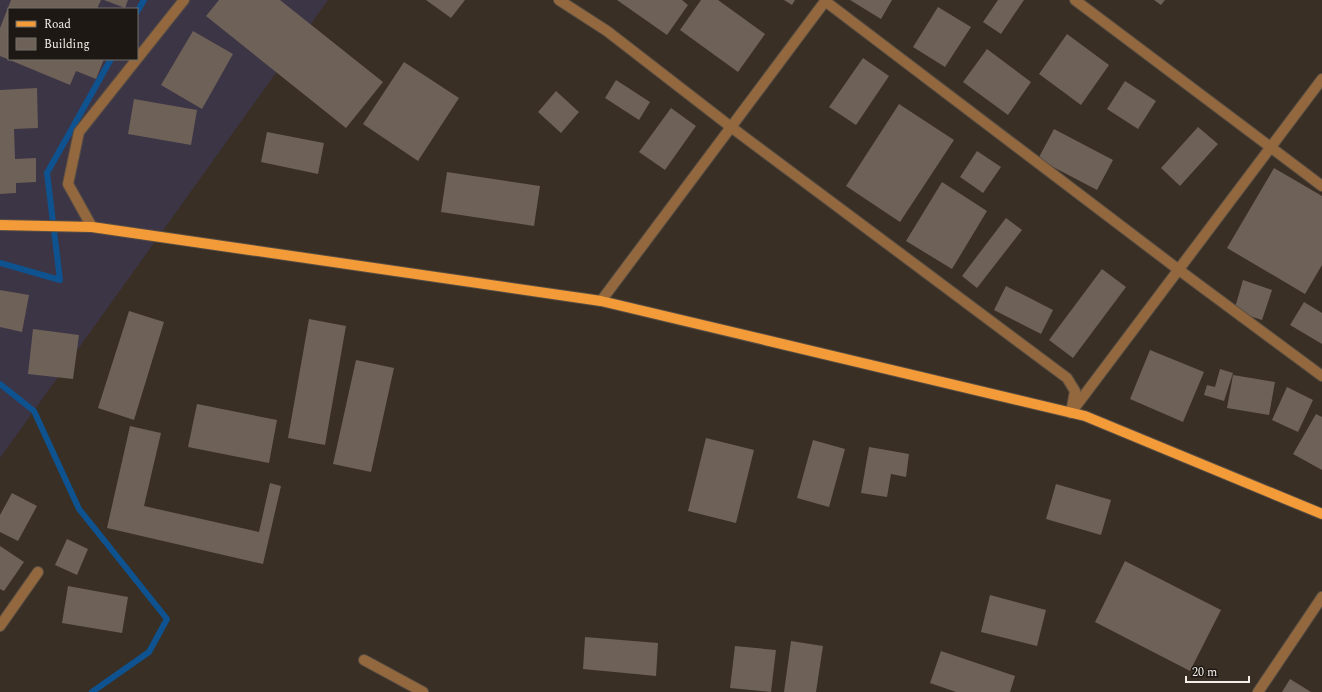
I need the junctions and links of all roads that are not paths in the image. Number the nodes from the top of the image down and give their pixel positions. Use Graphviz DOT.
graph roads {
  1 [pos="184,0"];
  2 [pos="559,0"];
  3 [pos="825,0"];
  4 [pos="1075,0"];
  5 [pos="138,58"];
  6 [pos="136,60"];
  7 [pos="1322,79"];
  8 [pos="731,127"];
  9 [pos="1270,148"];
  10 [pos="1322,186"];
  11 [pos="0,225"];
  12 [pos="92,227"];
  13 [pos="1178,270"];
  14 [pos="601,301"];
  15 [pos="1322,376"];
  16 [pos="1071,413"];
  17 [pos="1322,514"];
  18 [pos="38,572"];
  19 [pos="1322,597"];
  20 [pos="0,626"];
  21 [pos="364,660"];
  22 [pos="423,692"];
  23 [pos="1258,692"];
  1 -- 5 [label="street"];
  2 -- 8 [label="street"];
  3 -- 8 [label="street"];
  3 -- 13 [label="street"];
  4 -- 9 [label="street"];
  6 -- 12 [label="street"];
  7 -- 9 [label="street"];
  8 -- 14 [label="street"];
  8 -- 16 [label="street"];
  9 -- 10 [label="street"];
  9 -- 13 [label="street"];
  11 -- 12 [label="main road"];
  12 -- 14 [label="main road"];
  13 -- 15 [label="street"];
  13 -- 16 [label="street"];
  14 -- 16 [label="main road"];
  16 -- 17 [label="main road"];
  18 -- 20 [label="street"];
  19 -- 23 [label="street"];
  21 -- 22 [label="street"];
}
